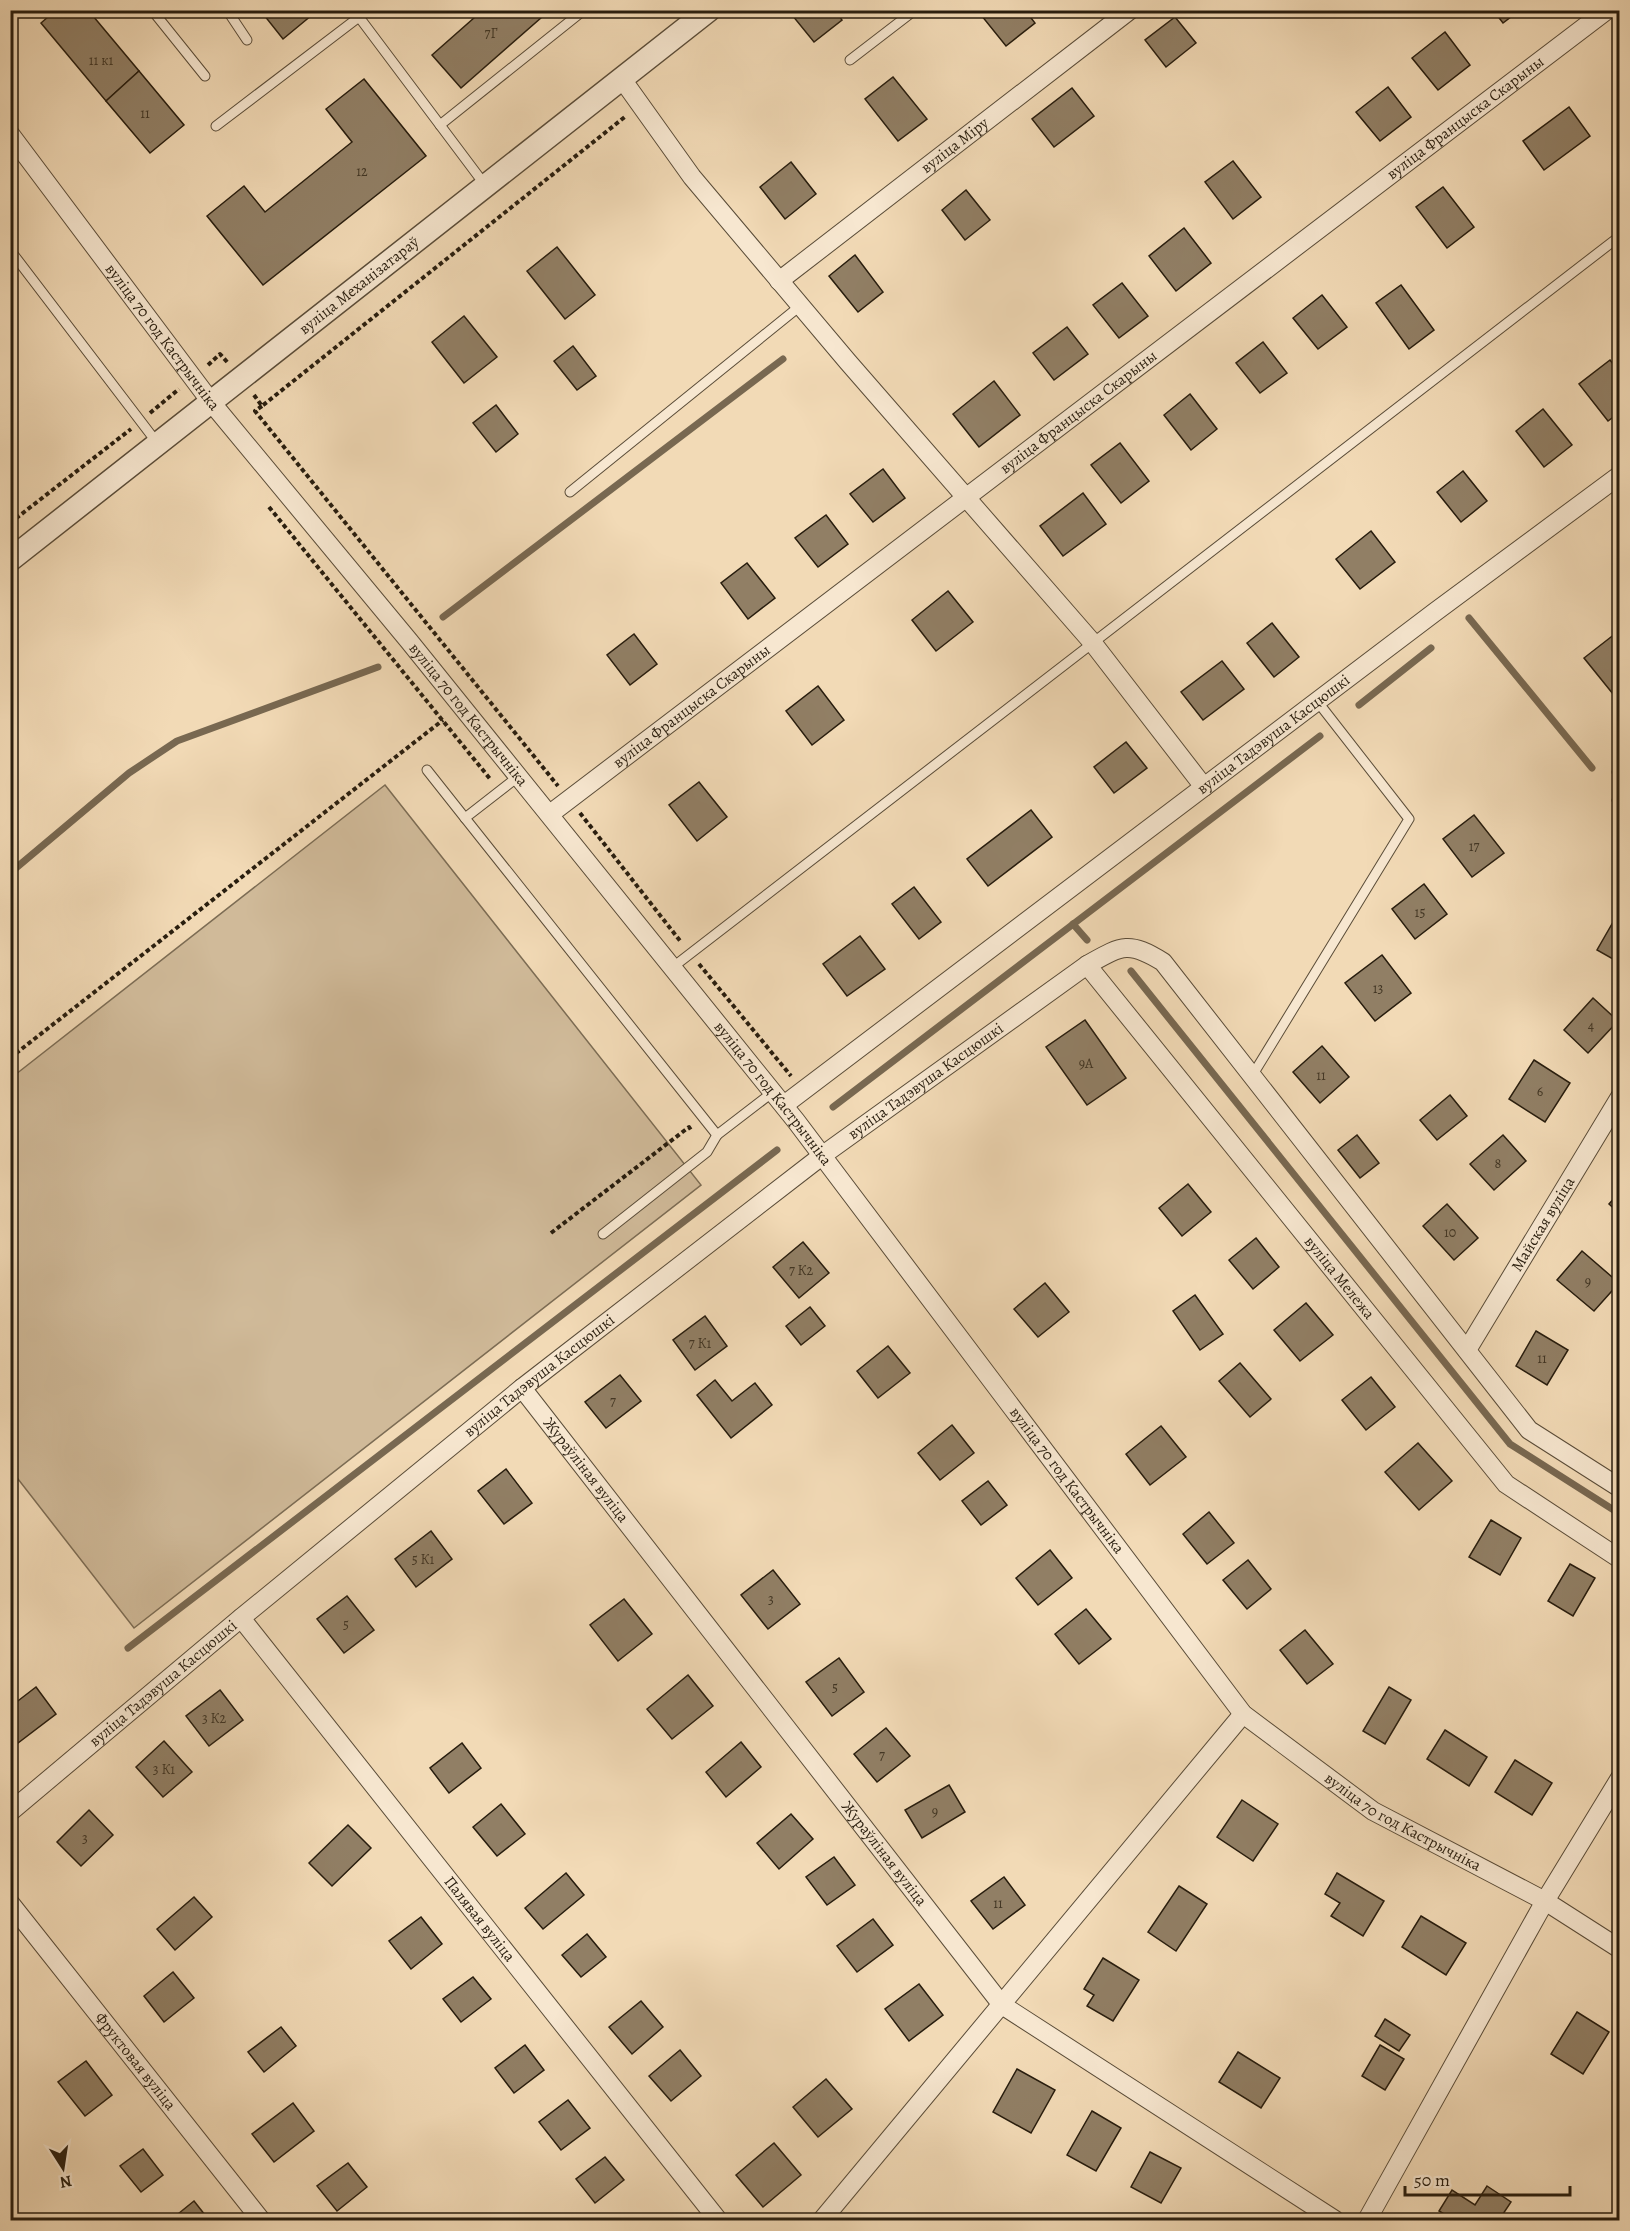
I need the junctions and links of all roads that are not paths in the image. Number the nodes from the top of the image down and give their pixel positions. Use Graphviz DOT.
graph roads {
  1 [pos="152,10"];
  2 [pos="227,10"];
  3 [pos="584,10"];
  4 [pos="709,10"];
  5 [pos="915,10"];
  6 [pos="1130,10"];
  7 [pos="1607,10"];
  8 [pos="360,14"];
  9 [pos="247,40"];
  10 [pos="850,60"];
  11 [pos="205,76"];
  12 [pos="622,79"];
  13 [pos="440,125"];
  14 [pos="216,126"];
  15 [pos="10,134"];
  16 [pos="485,185"];
  17 [pos="1620,236"];
  18 [pos="10,250"];
  19 [pos="779,281"];
  20 [pos="800,306"];
  21 [pos="211,402"];
  22 [pos="158,444"];
  23 [pos="1620,475"];
  24 [pos="570,492"];
  25 [pos="966,497"];
  26 [pos="10,560"];
  27 [pos="1092,642"];
  28 [pos="1317,701"];
  29 [pos="427,770"];
  30 [pos="519,776"];
  31 [pos="1204,787"];
  32 [pos="550,814"];
  33 [pos="465,818"];
  34 [pos="1087,965"];
  35 [pos="673,967"];
  36 [pos="1252,1076"];
  37 [pos="1620,1097"];
  38 [pos="778,1099"];
  39 [pos="717,1135"];
  40 [pos="823,1155"];
  41 [pos="603,1234"];
  42 [pos="1467,1350"];
  43 [pos="522,1388"];
  44 [pos="1620,1488"];
  45 [pos="1620,1559"];
  46 [pos="241,1618"];
  47 [pos="1243,1714"];
  48 [pos="1620,1778"];
  49 [pos="10,1812"];
  50 [pos="1545,1902"];
  51 [pos="10,1903"];
  52 [pos="1620,1949"];
  53 [pos="1002,2005"];
  54 [pos="261,2220"];
  55 [pos="718,2220"];
  56 [pos="822,2220"];
  57 [pos="1335,2220"];
  58 [pos="1367,2220"];
  1 -- 11 [label="lane"];
  2 -- 9 [label="lane"];
  3 -- 13 [label="lane"];
  4 -- 12 [label="street, вуліца Механізатараў"];
  5 -- 10 [label="lane"];
  6 -- 19 [label="street, вуліца Міру"];
  7 -- 25 [label="street, вуліца Францыска Скарыны"];
  8 -- 13 [label="lane"];
  8 -- 14 [label="lane"];
  12 -- 16 [label="street, вуліца Механізатараў"];
  12 -- 19 [label="street"];
  13 -- 16 [label="lane"];
  15 -- 21 [label="street, вуліца 70 год Кастрычніка"];
  16 -- 21 [label="street, вуліца Механізатараў"];
  17 -- 27 [label="lane"];
  18 -- 22 [label="lane"];
  19 -- 20 [label="street"];
  20 -- 24 [label="lane"];
  20 -- 25 [label="street"];
  21 -- 22 [label="street, вуліца Механізатараў"];
  21 -- 30 [label="street, вуліца 70 год Кастрычніка"];
  22 -- 26 [label="street, вуліца Механізатараў"];
  23 -- 28 [label="street, вуліца Тадэвуша Касцюшкі"];
  25 -- 27 [label="street"];
  25 -- 32 [label="street, вуліца Францыска Скарыны"];
  27 -- 31 [label="street"];
  27 -- 35 [label="lane"];
  28 -- 31 [label="street, вуліца Тадэвуша Касцюшкі"];
  28 -- 36 [label="lane"];
  29 -- 33 [label="lane"];
  30 -- 32 [label="street, вуліца 70 год Кастрычніка"];
  30 -- 33 [label="lane"];
  31 -- 38 [label="street, вуліца Тадэвуша Касцюшкі"];
  32 -- 35 [label="street, вуліца 70 год Кастрычніка"];
  33 -- 39 [label="lane"];
  34 -- 36 [label="street, вуліца Тадэвуша Касцюшкі"];
  34 -- 40 [label="street, вуліца Тадэвуша Касцюшкі"];
  34 -- 45 [label="street, вуліца Мележа"];
  35 -- 38 [label="street, вуліца 70 год Кастрычніка"];
  36 -- 42 [label="street, вуліца Тадэвуша Касцюшкі"];
  37 -- 42 [label="street, Майская вуліца"];
  38 -- 39 [label="lane"];
  38 -- 40 [label="street, вуліца 70 год Кастрычніка"];
  39 -- 41 [label="lane"];
  40 -- 43 [label="street, вуліца Тадэвуша Касцюшкі"];
  40 -- 47 [label="street, вуліца 70 год Кастрычніка"];
  42 -- 44 [label="street, вуліца Тадэвуша Касцюшкі"];
  43 -- 46 [label="street, вуліца Тадэвуша Касцюшкі"];
  43 -- 53 [label="street, Жураўліная вуліца"];
  46 -- 49 [label="street, вуліца Тадэвуша Касцюшкі"];
  46 -- 55 [label="street, Палявая вуліца"];
  47 -- 50 [label="street, вуліца 70 год Кастрычніка"];
  47 -- 53 [label="street"];
  48 -- 50 [label="street"];
  50 -- 52 [label="street, вуліца 70 год Кастрычніка"];
  50 -- 58 [label="street"];
  51 -- 54 [label="street, Фруктовая вуліца"];
  53 -- 56 [label="street"];
  53 -- 57 [label="street, Жураўліная вуліца"];
}
